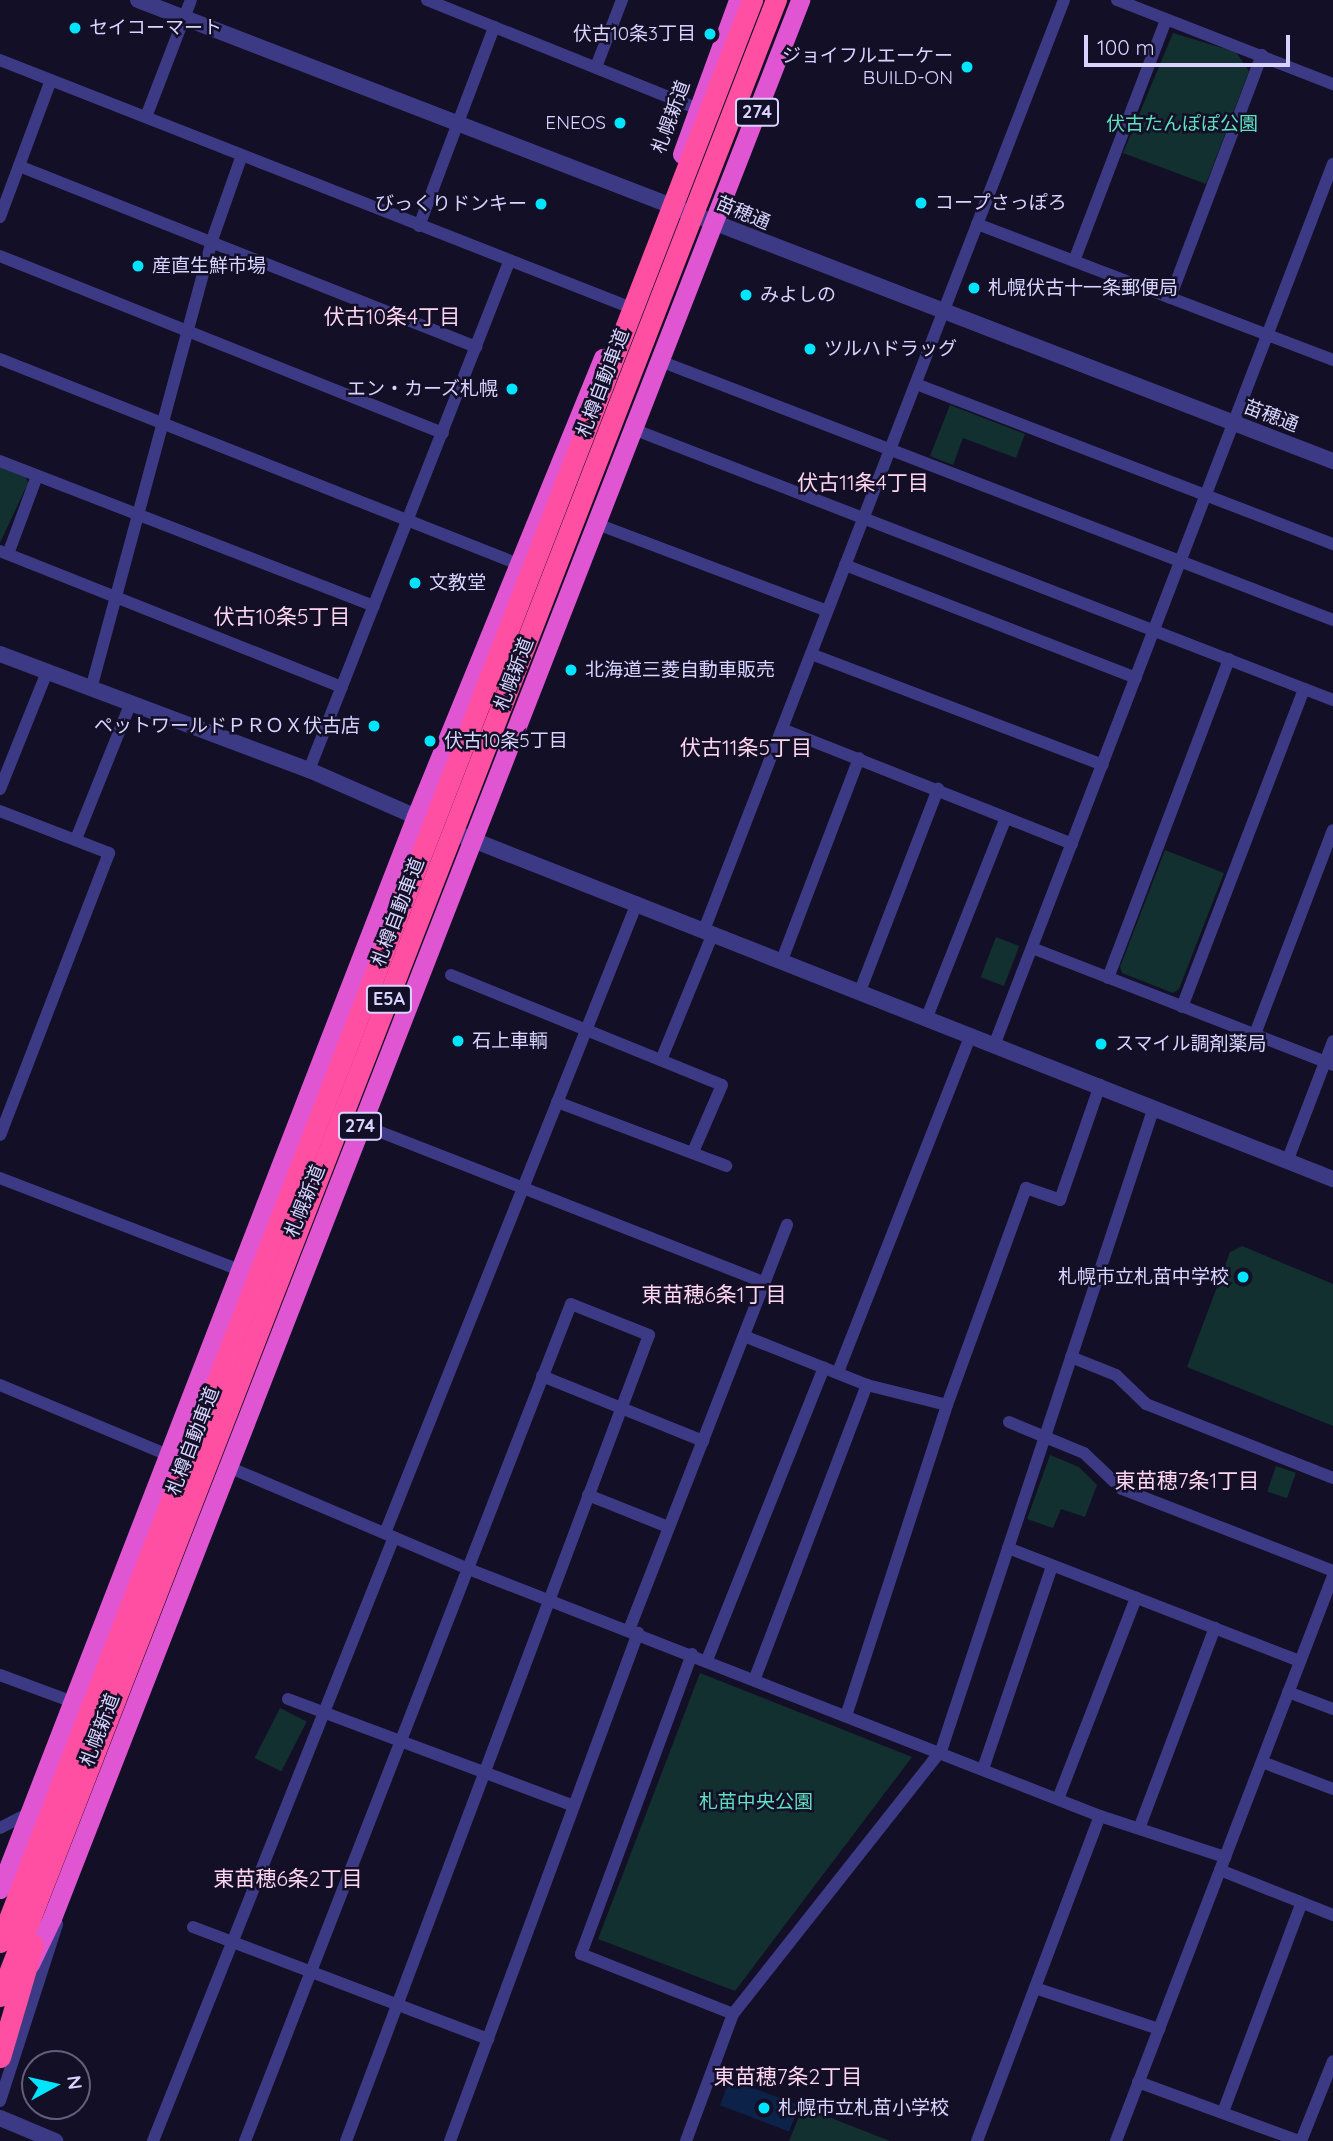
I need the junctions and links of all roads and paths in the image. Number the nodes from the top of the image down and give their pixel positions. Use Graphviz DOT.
graph roads {
  1 [pos="138,0"];
  2 [pos="191,0"];
  3 [pos="427,0"];
  4 [pos="622,0"];
  5 [pos="738,0"];
  6 [pos="752,0"];
  7 [pos="776,0"];
  8 [pos="800,0"];
  9 [pos="1064,0"];
  10 [pos="1117,0"];
  11 [pos="184,19"];
  12 [pos="1166,20"];
  13 [pos="494,27"];
  14 [pos="1262,55"];
  15 [pos="0,60"];
  16 [pos="596,67"];
  17 [pos="51,80"];
  18 [pos="1333,84"];
  19 [pos="698,109"];
  20 [pos="146,117"];
  21 [pos="456,123"];
  22 [pos="242,155"];
  23 [pos="1333,164"];
  24 [pos="19,166"];
  25 [pos="663,205"];
  26 [pos="0,217"];
  27 [pos="713,223"];
  28 [pos="977,224"];
  29 [pos="419,226"];
  30 [pos="211,243"];
  31 [pos="0,256"];
  32 [pos="1074,261"];
  33 [pos="509,262"];
  34 [pos="1170,298"];
  35 [pos="624,305"];
  36 [pos="943,314"];
  37 [pos="187,331"];
  38 [pos="1268,335"];
  39 [pos="477,347"];
  40 [pos="0,359"];
  41 [pos="1333,360"];
  42 [pos="660,361"];
  43 [pos="916,384"];
  44 [pos="163,422"];
  45 [pos="1234,424"];
  46 [pos="634,429"];
  47 [pos="443,433"];
  48 [pos="891,449"];
  49 [pos="0,461"];
  50 [pos="1333,461"];
  51 [pos="37,476"];
  52 [pos="1207,494"];
  53 [pos="138,514"];
  54 [pos="409,519"];
  55 [pos="864,519"];
  56 [pos="597,524"];
  57 [pos="1333,544"];
  58 [pos="4,552"];
  59 [pos="1181,561"];
  60 [pos="518,564"];
  61 [pos="845,565"];
  62 [pos="115,598"];
  63 [pos="374,606"];
  64 [pos="827,611"];
  65 [pos="1333,620"];
  66 [pos="1155,631"];
  67 [pos="0,654"];
  68 [pos="811,654"];
  69 [pos="1229,659"];
  70 [pos="47,672"];
  71 [pos="1136,678"];
  72 [pos="342,687"];
  73 [pos="91,689"];
  74 [pos="1304,689"];
  75 [pos="1333,700"];
  76 [pos="130,705"];
  77 [pos="782,729"];
  78 [pos="859,758"];
  79 [pos="1103,765"];
  80 [pos="310,770"];
  81 [pos="0,789"];
  82 [pos="938,789"];
  83 [pos="0,811"];
  84 [pos="416,816"];
  85 [pos="1005,820"];
  86 [pos="1333,830"];
  87 [pos="76,839"];
  88 [pos="474,841"];
  89 [pos="1072,844"];
  90 [pos="637,903"];
  91 [pos="709,931"];
  92 [pos="1032,948"];
  93 [pos="782,960"];
  94 [pos="451,975"];
  95 [pos="1108,978"];
  96 [pos="860,991"];
  97 [pos="1182,1007"];
  98 [pos="927,1017"];
  99 [pos="586,1030"];
  100 [pos="1255,1034"];
  101 [pos="971,1035"];
  102 [pos="1333,1041"];
  103 [pos="996,1043"];
  104 [pos="661,1060"];
  105 [pos="1329,1064"];
  106 [pos="1100,1085"];
  107 [pos="557,1102"];
  108 [pos="1154,1107"];
  109 [pos="360,1124"];
  110 [pos="0,1135"];
  111 [pos="693,1152"];
  112 [pos="1288,1159"];
  113 [pos="726,1166"];
  114 [pos="0,1178"];
  115 [pos="1333,1179"];
  116 [pos="523,1186"];
  117 [pos="787,1225"];
  118 [pos="242,1271"];
  119 [pos="764,1282"];
  120 [pos="744,1336"];
  121 [pos="1071,1357"];
  122 [pos="824,1367"];
  123 [pos="838,1372"];
  124 [pos="542,1376"];
  125 [pos="867,1385"];
  126 [pos="1,1388"];
  127 [pos="947,1405"];
  128 [pos="622,1409"];
  129 [pos="1009,1422"];
  130 [pos="1045,1436"];
  131 [pos="703,1441"];
  132 [pos="166,1454"];
  133 [pos="226,1466"];
  134 [pos="1333,1478"];
  135 [pos="588,1495"];
  136 [pos="668,1527"];
  137 [pos="390,1535"];
  138 [pos="1008,1548"];
  139 [pos="1052,1566"];
  140 [pos="466,1568"];
  141 [pos="1333,1573"];
  142 [pos="1136,1598"];
  143 [pos="548,1599"];
  144 [pos="1215,1628"];
  145 [pos="633,1632"];
  146 [pos="692,1654"];
  147 [pos="707,1660"];
  148 [pos="1300,1661"];
  149 [pos="0,1675"];
  150 [pos="755,1678"];
  151 [pos="1288,1692"];
  152 [pos="288,1699"];
  153 [pos="73,1702"];
  154 [pos="1333,1709"];
  155 [pos="323,1712"];
  156 [pos="846,1716"];
  157 [pos="399,1741"];
  158 [pos="941,1751"];
  159 [pos="1262,1762"];
  160 [pos="983,1769"];
  161 [pos="484,1772"];
  162 [pos="1333,1789"];
  163 [pos="1058,1798"];
  164 [pos="574,1806"];
  165 [pos="26,1815"];
  166 [pos="1100,1816"];
  167 [pos="1140,1826"];
  168 [pos="0,1828"];
  169 [pos="78,1849"];
  170 [pos="1225,1857"];
  171 [pos="55,1858"];
  172 [pos="1220,1870"];
  173 [pos="0,1889"];
  174 [pos="1301,1905"];
  175 [pos="1333,1915"];
  176 [pos="192,1927"];
  177 [pos="0,1942"];
  178 [pos="232,1943"];
  179 [pos="309,1972"];
  180 [pos="1035,1988"];
  181 [pos="0,1996"];
  182 [pos="397,2005"];
  183 [pos="733,2014"];
  184 [pos="0,2026"];
  185 [pos="1158,2029"];
  186 [pos="488,2039"];
  187 [pos="0,2057"];
  188 [pos="1333,2061"];
  189 [pos="1138,2082"];
  190 [pos="0,2101"];
  191 [pos="1223,2112"];
  192 [pos="0,2118"];
  193 [pos="55,2141"];
  194 [pos="153,2141"];
  195 [pos="245,2141"];
  196 [pos="346,2141"];
  197 [pos="450,2141"];
  198 [pos="686,2141"];
  199 [pos="977,2141"];
  200 [pos="1115,2141"];
  201 [pos="1300,2141"];
  1 -- 11 [label="street, 苗穂通"];
  2 -- 11 [label="street"];
  3 -- 13 [label="street"];
  4 -- 16 [label="street"];
  5 -- 19 [label="highway, 札幌新道"];
  6 -- 177 [label="highway, 札樽自動車道 / E5A, bridge"];
  7 -- 171 [label="highway, 札樽自動車道 / E5A, bridge"];
  8 -- 27 [label="highway, 札幌新道 / 274"];
  9 -- 28 [label="street"];
  10 -- 12 [label="street"];
  11 -- 20 [label="street"];
  11 -- 21 [label="street, 苗穂通"];
  12 -- 14 [label="street"];
  12 -- 32 [label="street"];
  13 -- 16 [label="street"];
  13 -- 21 [label="street"];
  14 -- 18 [label="street"];
  14 -- 34 [label="street"];
  15 -- 17 [label="street"];
  16 -- 19 [label="street"];
  17 -- 20 [label="street"];
  17 -- 24 [label="street"];
  19 -- 25 [label="highway, 札幌新道"];
  20 -- 22 [label="street"];
  21 -- 25 [label="street, 苗穂通"];
  21 -- 29 [label="street"];
  22 -- 29 [label="street"];
  22 -- 30 [label="street"];
  23 -- 38 [label="street"];
  24 -- 26 [label="street"];
  24 -- 30 [label="street"];
  25 -- 27 [label="street, 苗穂通"];
  25 -- 35 [label="highway, 札幌新道"];
  27 -- 36 [label="street, 苗穂通"];
  27 -- 42 [label="highway, 札幌新道 / 274"];
  28 -- 32 [label="street"];
  28 -- 36 [label="street"];
  29 -- 33 [label="street"];
  30 -- 37 [label="street"];
  30 -- 39 [label="street"];
  31 -- 37 [label="street"];
  32 -- 34 [label="street"];
  33 -- 35 [label="street"];
  33 -- 39 [label="street"];
  34 -- 38 [label="street"];
  35 -- 60 [label="highway, 札幌新道"];
  36 -- 43 [label="street"];
  36 -- 45 [label="street, 苗穂通"];
  37 -- 44 [label="street"];
  37 -- 47 [label="street"];
  38 -- 41 [label="street"];
  38 -- 45 [label="street"];
  39 -- 47 [label="street"];
  40 -- 44 [label="street"];
  42 -- 46 [label="highway, 札幌新道 / 274"];
  42 -- 48 [label="street"];
  43 -- 48 [label="street"];
  43 -- 52 [label="street"];
  44 -- 53 [label="street"];
  44 -- 54 [label="street"];
  45 -- 50 [label="street, 苗穂通"];
  45 -- 52 [label="street"];
  46 -- 55 [label="street"];
  46 -- 56 [label="highway, 札幌新道 / 274"];
  47 -- 54 [label="street"];
  48 -- 55 [label="street"];
  48 -- 59 [label="street"];
  49 -- 51 [label="street"];
  51 -- 53 [label="street"];
  51 -- 58 [label="street"];
  52 -- 57 [label="street"];
  52 -- 59 [label="street"];
  53 -- 62 [label="street"];
  53 -- 63 [label="street"];
  54 -- 60 [label="street"];
  54 -- 63 [label="street"];
  55 -- 61 [label="street"];
  55 -- 66 [label="street"];
  56 -- 64 [label="street"];
  56 -- 88 [label="highway, 札幌新道 / 274"];
  58 -- 62 [label="street"];
  59 -- 65 [label="street"];
  59 -- 66 [label="street"];
  60 -- 84 [label="highway, 札幌新道"];
  61 -- 64 [label="street"];
  61 -- 71 [label="street"];
  62 -- 72 [label="street"];
  62 -- 73 [label="street"];
  63 -- 72 [label="street"];
  64 -- 68 [label="street"];
  66 -- 69 [label="street"];
  66 -- 71 [label="street"];
  67 -- 70 [label="street"];
  68 -- 77 [label="street"];
  68 -- 79 [label="street"];
  69 -- 74 [label="street"];
  69 -- 95 [label="street"];
  70 -- 73 [label="street"];
  70 -- 81 [label="street"];
  71 -- 79 [label="street"];
  72 -- 80 [label="street"];
  73 -- 76 [label="street"];
  74 -- 75 [label="street"];
  74 -- 97 [label="street"];
  76 -- 80 [label="street"];
  76 -- 87 [label="street"];
  77 -- 78 [label="street"];
  77 -- 91 [label="street"];
  78 -- 82 [label="street"];
  78 -- 93 [label="street"];
  79 -- 89 [label="street"];
  80 -- 84 [label="street"];
  82 -- 85 [label="street"];
  82 -- 96 [label="street"];
  83 -- 87 [label="street"];
  84 -- 88 [label="street"];
  84 -- 118 [label="highway, 札幌新道"];
  85 -- 89 [label="street"];
  85 -- 98 [label="street"];
  86 -- 100 [label="street"];
  87 -- 110 [label="street"];
  88 -- 90 [label="street"];
  88 -- 109 [label="highway, 札幌新道 / 274"];
  89 -- 92 [label="street"];
  90 -- 91 [label="street"];
  90 -- 99 [label="street"];
  91 -- 93 [label="street"];
  91 -- 104 [label="street"];
  92 -- 95 [label="street"];
  92 -- 103 [label="street"];
  93 -- 96 [label="street"];
  94 -- 99 [label="street"];
  95 -- 97 [label="street"];
  96 -- 98 [label="street"];
  97 -- 100 [label="street"];
  98 -- 101 [label="street"];
  99 -- 104 [label="street"];
  99 -- 107 [label="street"];
  100 -- 105 [label="street"];
  101 -- 103 [label="street"];
  101 -- 123 [label="street"];
  102 -- 105 [label="street"];
  103 -- 106 [label="street"];
  104 -- 111 [label="street"];
  105 -- 112 [label="street"];
  106 -- 108 [label="street"];
  106 -- 127 [label="street"];
  107 -- 111 [label="street"];
  107 -- 116 [label="street"];
  108 -- 112 [label="street"];
  108 -- 121 [label="street"];
  109 -- 116 [label="street"];
  109 -- 133 [label="highway, 札幌新道 / 274"];
  111 -- 113 [label="street"];
  112 -- 115 [label="street"];
  114 -- 118 [label="street"];
  116 -- 119 [label="street"];
  116 -- 137 [label="street"];
  117 -- 119 [label="street"];
  118 -- 132 [label="highway, 札幌新道"];
  119 -- 120 [label="street"];
  120 -- 122 [label="street"];
  120 -- 131 [label="street"];
  121 -- 130 [label="street"];
  121 -- 134 [label="street"];
  122 -- 123 [label="street"];
  122 -- 147 [label="street"];
  123 -- 125 [label="street"];
  124 -- 128 [label="street"];
  124 -- 128 [label="street"];
  124 -- 140 [label="street"];
  125 -- 127 [label="street"];
  125 -- 150 [label="street"];
  126 -- 132 [label="street"];
  127 -- 156 [label="street"];
  128 -- 131 [label="street"];
  128 -- 135 [label="street"];
  129 -- 130 [label="street"];
  130 -- 138 [label="street"];
  130 -- 141 [label="street"];
  131 -- 136 [label="street"];
  132 -- 153 [label="highway, 札幌新道"];
  133 -- 137 [label="street"];
  133 -- 169 [label="highway, 札幌新道 / 274"];
  135 -- 136 [label="street"];
  135 -- 143 [label="street"];
  136 -- 145 [label="street"];
  137 -- 140 [label="street"];
  137 -- 155 [label="street"];
  138 -- 139 [label="street"];
  138 -- 158 [label="street"];
  139 -- 142 [label="street"];
  139 -- 160 [label="street"];
  140 -- 143 [label="street"];
  140 -- 157 [label="street"];
  141 -- 148 [label="street"];
  142 -- 144 [label="street"];
  142 -- 163 [label="street"];
  143 -- 145 [label="street"];
  143 -- 161 [label="street"];
  144 -- 148 [label="street"];
  144 -- 167 [label="street"];
  145 -- 146 [label="street"];
  145 -- 164 [label="street"];
  146 -- 147 [label="street"];
  146 -- 183 [label="street"];
  147 -- 150 [label="street"];
  148 -- 151 [label="street"];
  149 -- 153 [label="street"];
  150 -- 156 [label="street"];
  151 -- 154 [label="street"];
  151 -- 159 [label="street"];
  152 -- 155 [label="street"];
  153 -- 165 [label="highway, 札幌新道"];
  155 -- 157 [label="street"];
  155 -- 178 [label="street"];
  156 -- 158 [label="street"];
  157 -- 161 [label="street"];
  157 -- 179 [label="street"];
  158 -- 160 [label="street"];
  158 -- 183 [label="street"];
  159 -- 162 [label="street"];
  159 -- 170 [label="street"];
  160 -- 163 [label="street"];
  161 -- 164 [label="street"];
  161 -- 182 [label="street"];
  163 -- 166 [label="street"];
  164 -- 186 [label="street"];
  165 -- 168 [label="street"];
  165 -- 173 [label="highway, 札幌新道"];
  166 -- 167 [label="street"];
  166 -- 180 [label="street"];
  167 -- 170 [label="street"];
  169 -- 184 [label="highway, 札幌新道 / 274"];
  169 -- 190 [label="street"];
  170 -- 172 [label="street"];
  171 -- 181 [label="highway, 札樽自動車道 / E5A, bridge"];
  171 -- 187 [label="highway, bridge"];
  172 -- 174 [label="street"];
  172 -- 185 [label="street"];
  174 -- 175 [label="street"];
  174 -- 191 [label="street"];
  176 -- 178 [label="street"];
  178 -- 179 [label="street"];
  178 -- 194 [label="street"];
  179 -- 182 [label="street"];
  179 -- 195 [label="street"];
  180 -- 185 [label="street"];
  180 -- 199 [label="street"];
  182 -- 186 [label="street"];
  182 -- 196 [label="street"];
  183 -- 198 [label="street"];
  185 -- 189 [label="street"];
  186 -- 197 [label="street"];
  188 -- 201 [label="street"];
  189 -- 191 [label="street"];
  189 -- 200 [label="street"];
  191 -- 201 [label="street"];
  192 -- 193 [label="street"];
}
